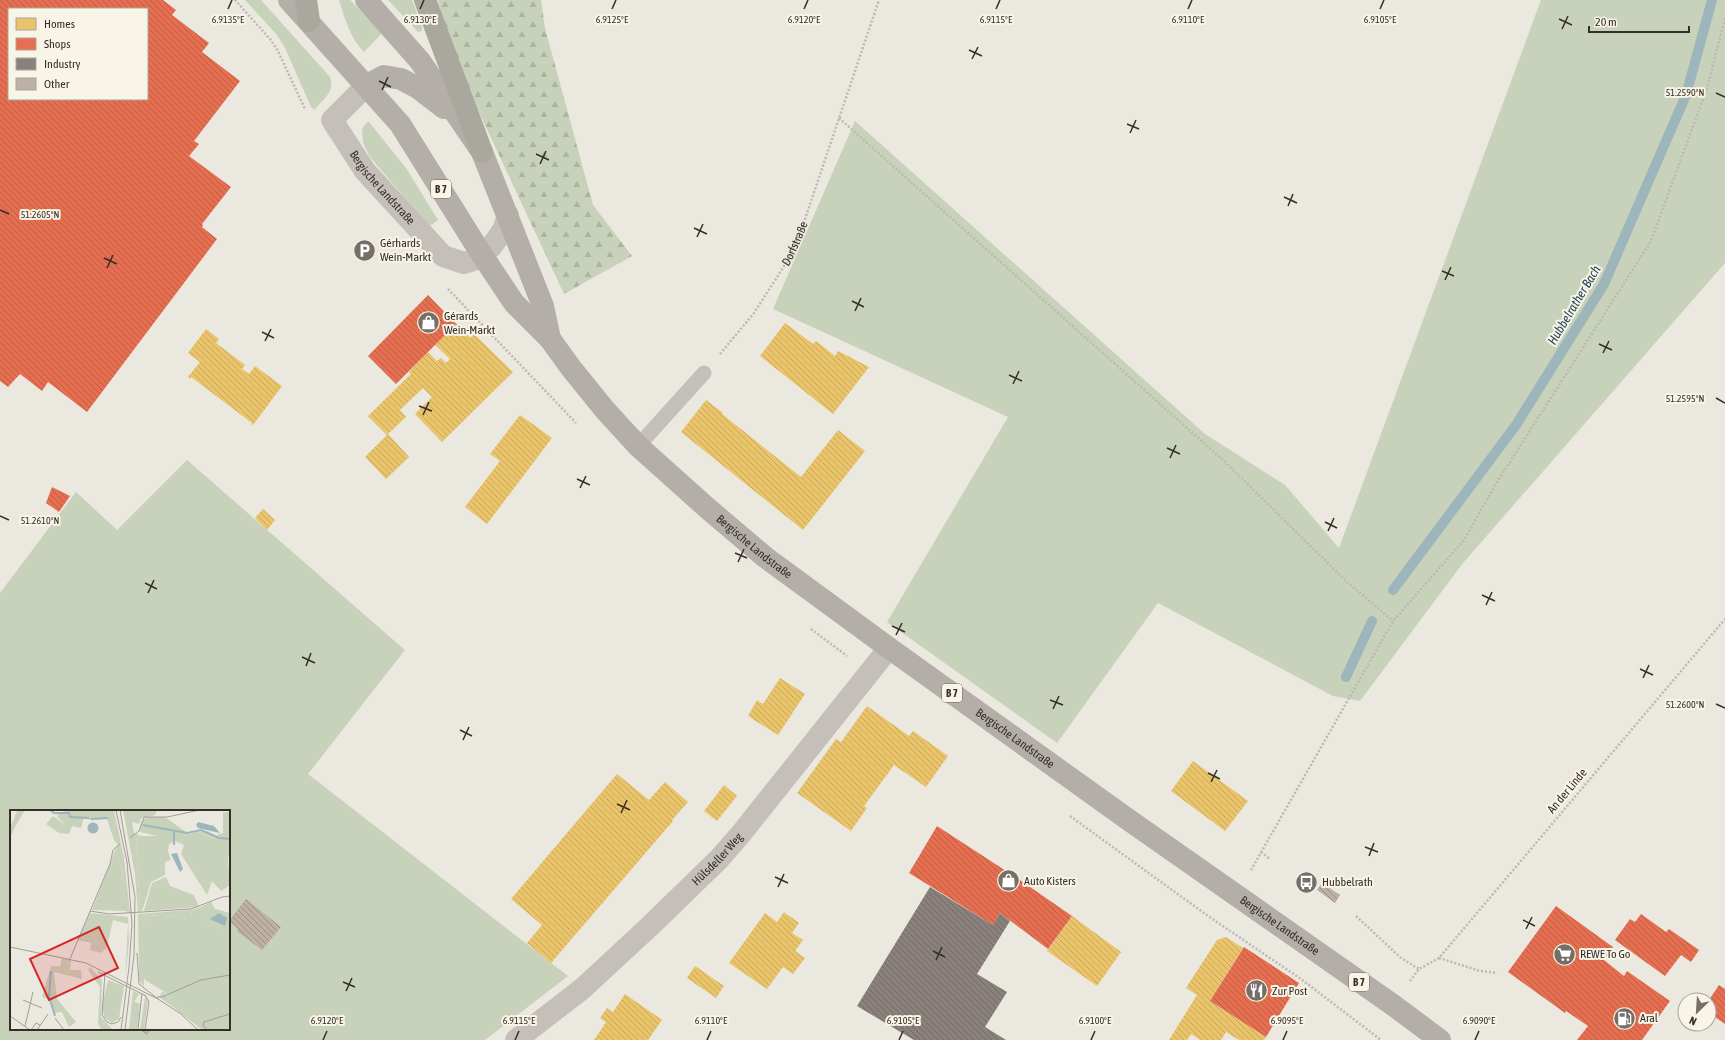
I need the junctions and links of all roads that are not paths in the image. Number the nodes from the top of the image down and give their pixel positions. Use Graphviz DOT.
graph roads {
  1 [pos="290,0"];
  2 [pos="306,0"];
  3 [pos="366,0"];
  4 [pos="425,0"];
  5 [pos="309,21"];
  6 [pos="367,85"];
  7 [pos="460,121"];
  8 [pos="482,152"];
  9 [pos="508,215"];
  10 [pos="482,255"];
  11 [pos="550,339"];
  12 [pos="704,373"];
  13 [pos="638,446"];
  14 [pos="889,648"];
  15 [pos="516,1040"];
  16 [pos="1440,1040"];
  1 -- 5 [label="main road, Bergische Landstraße / B 7"];
  2 -- 5 [label="highway"];
  3 -- 7 [label="main road, Bergische Landstraße / B 7"];
  4 -- 8 [label="highway"];
  5 -- 6 [label="main road, Bergische Landstraße / B 7"];
  6 -- 7 [label="main road"];
  6 -- 10 [label="main road, Bergische Landstraße / B 7"];
  6 -- 10 [label="street, Bergische Landstraße"];
  7 -- 8 [label="main road, Bergische Landstraße / B 7"];
  8 -- 9 [label="main road, Bergische Landstraße / B 7"];
  9 -- 10 [label="street, Bergische Landstraße"];
  9 -- 11 [label="main road, Bergische Landstraße / B 7"];
  10 -- 11 [label="main road, Bergische Landstraße / B 7"];
  11 -- 13 [label="main road, Bergische Landstraße / B 7"];
  12 -- 13 [label="lane"];
  13 -- 14 [label="main road, Bergische Landstraße / B 7"];
  14 -- 15 [label="street, Hülsdeller Weg"];
  14 -- 16 [label="main road, Bergische Landstraße / B 7"];
}
